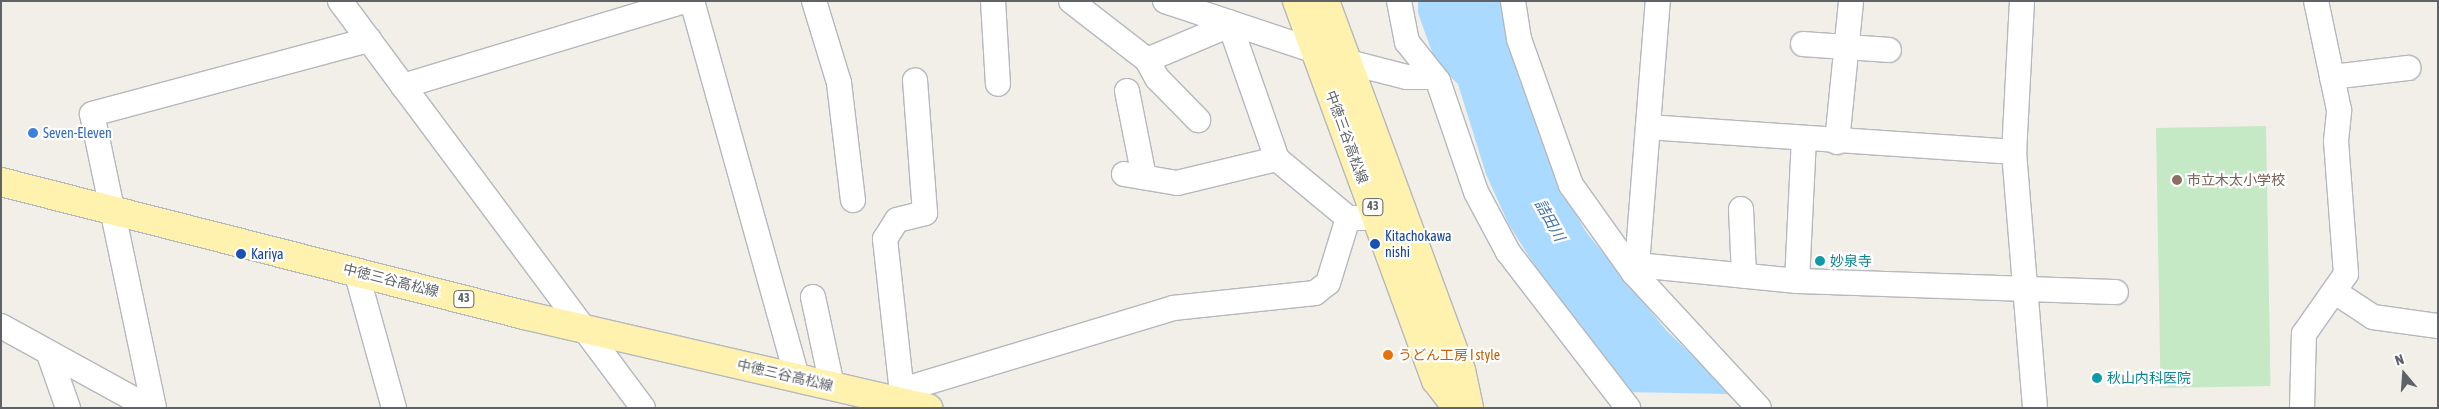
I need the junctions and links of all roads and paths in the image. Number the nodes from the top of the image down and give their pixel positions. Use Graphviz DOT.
graph roads {
  1 [pos="340,1"];
  2 [pos="685,1"];
  3 [pos="692,1"];
  4 [pos="814,1"];
  5 [pos="993,1"];
  6 [pos="1071,1"];
  7 [pos="1165,1"];
  8 [pos="1297,1"];
  9 [pos="1325,1"];
  10 [pos="1399,1"];
  11 [pos="1513,1"];
  12 [pos="1658,1"];
  13 [pos="1851,1"];
  14 [pos="2022,1"];
  15 [pos="2316,1"];
  16 [pos="1230,24"];
  17 [pos="369,40"];
  18 [pos="1803,44"];
  19 [pos="1846,47"];
  20 [pos="1890,50"];
  21 [pos="1316,52"];
  22 [pos="1147,60"];
  23 [pos="1348,62"];
  24 [pos="2408,68"];
  25 [pos="1434,77"];
  26 [pos="2332,77"];
  27 [pos="914,80"];
  28 [pos="998,84"];
  29 [pos="403,86"];
  30 [pos="1127,91"];
  31 [pos="1198,120"];
  32 [pos="1648,127"];
  33 [pos="1804,139"];
  34 [pos="1837,142"];
  35 [pos="2014,152"];
  36 [pos="1277,159"];
  37 [pos="1,182"];
  38 [pos="853,200"];
  39 [pos="111,207"];
  40 [pos="1741,209"];
  41 [pos="1348,218"];
  42 [pos="1377,219"];
  43 [pos="1635,269"];
  44 [pos="356,271"];
  45 [pos="1744,276"];
  46 [pos="1797,281"];
  47 [pos="2025,288"];
  48 [pos="2116,292"];
  49 [pos="2335,292"];
  50 [pos="813,296"];
  51 [pos="580,325"];
  52 [pos="1,326"];
  53 [pos="2438,326"];
  54 [pos="49,354"];
  55 [pos="797,378"];
  56 [pos="832,386"];
  57 [pos="911,400"];
  58 [pos="1755,403"];
  59 [pos="68,408"];
  60 [pos="152,408"];
  61 [pos="394,408"];
  62 [pos="643,408"];
  63 [pos="1457,408"];
  64 [pos="1469,408"];
  65 [pos="1628,408"];
  66 [pos="2035,408"];
  67 [pos="2302,408"];
  1 -- 17 [label="street"];
  2 -- 29 [label="street"];
  3 -- 55 [label="street"];
  4 -- 38 [label="street"];
  5 -- 28 [label="street"];
  6 -- 22 [label="street"];
  7 -- 16 [label="street"];
  8 -- 21 [label="main road, 中徳三谷高松線 / 43"];
  9 -- 23 [label="main road, 中徳三谷高松線 / 43"];
  10 -- 25 [label="street"];
  11 -- 43 [label="street"];
  12 -- 32 [label="street"];
  13 -- 19 [label="street"];
  14 -- 35 [label="street"];
  15 -- 26 [label="street"];
  16 -- 21 [label="street"];
  16 -- 22 [label="street"];
  16 -- 36 [label="street"];
  17 -- 29 [label="street"];
  17 -- 39 [label="street"];
  18 -- 19 [label="street"];
  19 -- 20 [label="street"];
  19 -- 34 [label="street"];
  21 -- 23 [label="street"];
  21 -- 42 [label="main road, 中徳三谷高松線 / 43"];
  22 -- 31 [label="street"];
  23 -- 25 [label="street"];
  23 -- 64 [label="main road, 中徳三谷高松線 / 43"];
  24 -- 26 [label="street"];
  25 -- 65 [label="street"];
  26 -- 49 [label="street"];
  27 -- 57 [label="street"];
  29 -- 51 [label="street"];
  30 -- 36 [label="street"];
  32 -- 33 [label="street"];
  32 -- 43 [label="street"];
  33 -- 34 [label="street"];
  33 -- 46 [label="street"];
  34 -- 35 [label="street"];
  35 -- 47 [label="street"];
  36 -- 41 [label="street"];
  37 -- 39 [label="main road, 中徳三谷高松線 / 43"];
  39 -- 44 [label="main road, 中徳三谷高松線 / 43"];
  39 -- 60 [label="street"];
  40 -- 45 [label="street"];
  41 -- 42 [label="street"];
  41 -- 57 [label="street"];
  42 -- 63 [label="main road, 中徳三谷高松線 / 43"];
  43 -- 45 [label="street"];
  43 -- 58 [label="street"];
  44 -- 51 [label="main road, 中徳三谷高松線 / 43"];
  44 -- 61 [label="street"];
  45 -- 46 [label="street"];
  46 -- 47 [label="street"];
  47 -- 48 [label="street"];
  47 -- 66 [label="street"];
  49 -- 53 [label="street"];
  49 -- 67 [label="street"];
  50 -- 56 [label="street"];
  51 -- 55 [label="main road, 中徳三谷高松線 / 43"];
  51 -- 62 [label="street"];
  52 -- 54 [label="street"];
  54 -- 59 [label="street"];
  54 -- 60 [label="street"];
  55 -- 56 [label="main road, 中徳三谷高松線 / 43"];
  56 -- 57 [label="main road, 中徳三谷高松線 / 43"];
}
